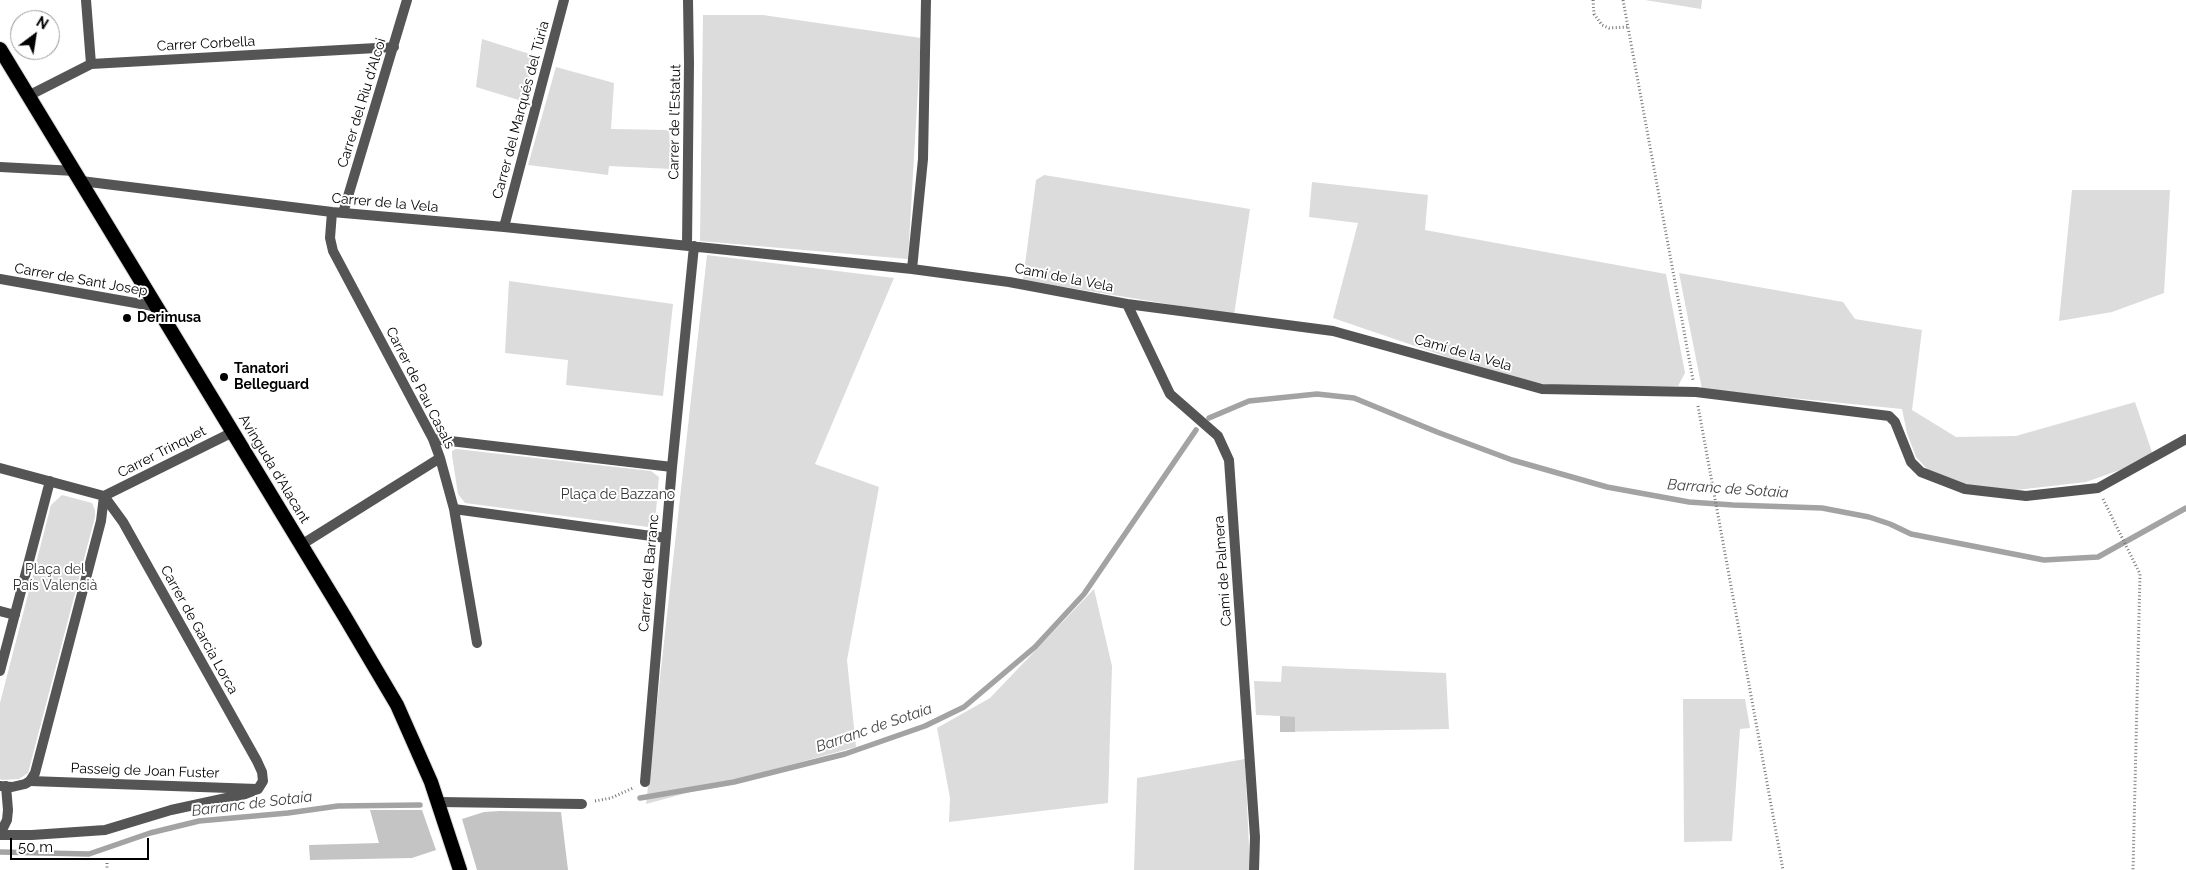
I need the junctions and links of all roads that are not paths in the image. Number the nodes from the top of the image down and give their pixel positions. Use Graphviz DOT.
graph roads {
  1 [pos="86,0"];
  2 [pos="408,0"];
  3 [pos="564,0"];
  4 [pos="688,0"];
  5 [pos="926,0"];
  6 [pos="394,48"];
  7 [pos="0,49"];
  8 [pos="92,64"];
  9 [pos="28,96"];
  10 [pos="0,167"];
  11 [pos="78,176"];
  12 [pos="332,212"];
  13 [pos="343,213"];
  14 [pos="504,227"];
  15 [pos="690,246"];
  16 [pos="912,269"];
  17 [pos="0,280"];
  18 [pos="1127,304"];
  19 [pos="158,307"];
  20 [pos="233,432"];
  21 [pos="433,439"];
  22 [pos="2186,439"];
  23 [pos="440,458"];
  24 [pos="672,467"];
  25 [pos="0,468"];
  26 [pos="50,481"];
  27 [pos="104,496"];
  28 [pos="454,509"];
  29 [pos="666,538"];
  30 [pos="301,545"];
  31 [pos="0,611"];
  32 [pos="15,615"];
  33 [pos="477,643"];
  34 [pos="0,671"];
  35 [pos="30,781"];
  36 [pos="645,782"];
  37 [pos="260,785"];
  38 [pos="3,786"];
  39 [pos="439,802"];
  40 [pos="582,804"];
  41 [pos="0,835"];
  42 [pos="460,870"];
  43 [pos="1254,870"];
  1 -- 8 [label="street"];
  2 -- 6 [label="street, Carrer del Riu d'Alcoi"];
  3 -- 14 [label="street, Carrer del Marqués del Túria"];
  4 -- 15 [label="street, Carrer de l'Estatut"];
  5 -- 16 [label="street"];
  6 -- 8 [label="street, Carrer Corbella"];
  6 -- 13 [label="street, Carrer del Riu d'Alcoi"];
  7 -- 9 [label="highway, Avinguda d'Alacant"];
  8 -- 9 [label="street, Carrer Corbella"];
  9 -- 11 [label="highway, Avinguda d'Alacant"];
  10 -- 11 [label="street, Carrer de la Vela"];
  11 -- 12 [label="street, Carrer de la Vela"];
  11 -- 19 [label="highway, Avinguda d'Alacant"];
  12 -- 13 [label="street, Carrer de la Vela"];
  12 -- 21 [label="street, Carrer de Pau Casals"];
  13 -- 14 [label="street, Carrer de la Vela"];
  14 -- 15 [label="street, Carrer de la Vela"];
  15 -- 16 [label="street, Camí de la Vela"];
  15 -- 24 [label="street, Carrer del Barranc"];
  16 -- 18 [label="street, Camí de la Vela"];
  17 -- 19 [label="street, Carrer de Sant Josep"];
  18 -- 22 [label="street, Camí de la Vela"];
  18 -- 43 [label="street, Camí de Palmera"];
  19 -- 20 [label="highway, Avinguda d'Alacant"];
  20 -- 27 [label="street, Carrer Trinquet"];
  20 -- 30 [label="highway, Avinguda d'Alacant"];
  21 -- 23 [label="street, Carrer de Pau Casals"];
  21 -- 24 [label="street"];
  23 -- 28 [label="street, Carrer de Pau Casals"];
  23 -- 30 [label="street"];
  24 -- 29 [label="street, Carrer del Barranc"];
  25 -- 26 [label="street"];
  26 -- 27 [label="street"];
  26 -- 32 [label="street"];
  27 -- 35 [label="street"];
  27 -- 37 [label="street, Carrer de García Lorca"];
  28 -- 29 [label="street"];
  28 -- 33 [label="street, Carrer de Pau Casals"];
  29 -- 36 [label="street, Carrer del Barranc"];
  30 -- 39 [label="highway, Avinguda d'Alacant"];
  31 -- 32 [label="street"];
  32 -- 34 [label="street"];
  35 -- 37 [label="street, Passeig de Joan Fuster"];
  35 -- 38 [label="street"];
  37 -- 41 [label="street"];
  38 -- 41 [label="street"];
  39 -- 40 [label="street"];
  39 -- 42 [label="highway, Avinguda d'Alacant"];
}
